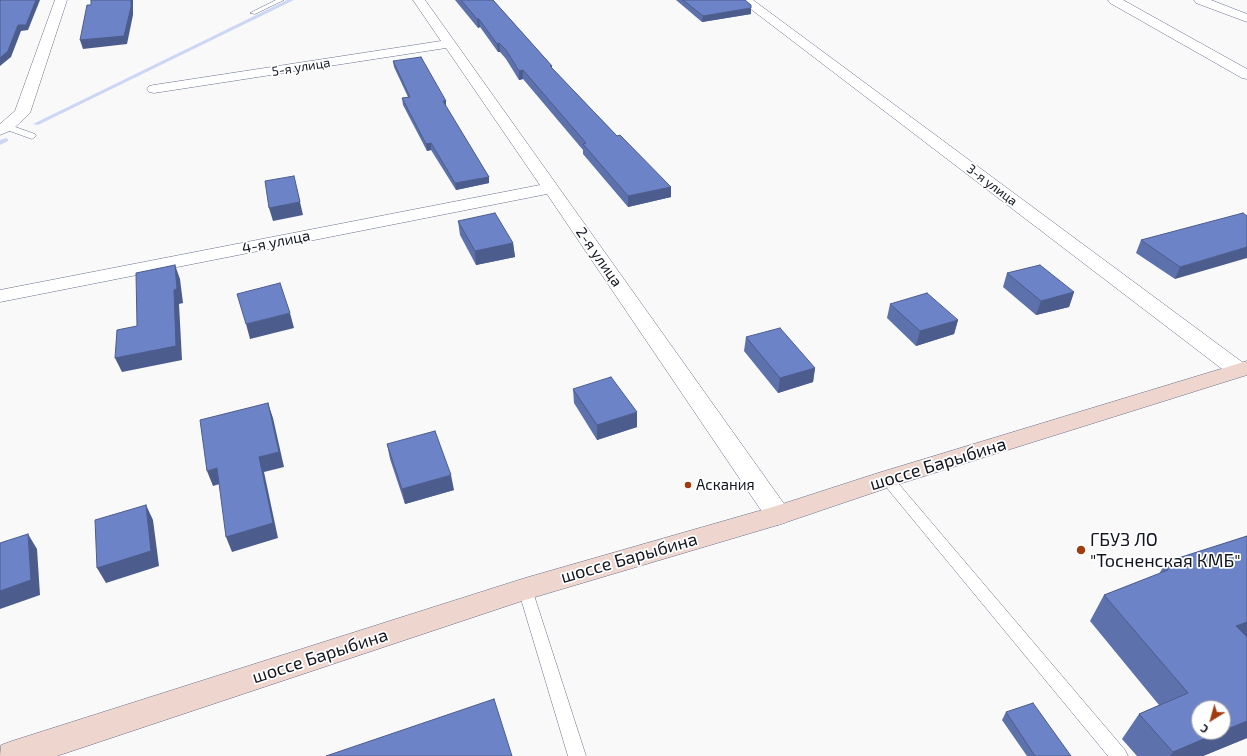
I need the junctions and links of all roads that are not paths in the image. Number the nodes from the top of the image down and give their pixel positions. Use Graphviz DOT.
graph roads {
  1 [pos="61,0"];
  2 [pos="281,0"];
  3 [pos="419,0"];
  4 [pos="745,0"];
  5 [pos="1114,0"];
  6 [pos="1200,0"];
  7 [pos="253,13"];
  8 [pos="1247,18"];
  9 [pos="448,44"];
  10 [pos="1247,75"];
  11 [pos="154,89"];
  12 [pos="4,128"];
  13 [pos="32,136"];
  14 [pos="552,188"];
  15 [pos="0,296"];
  16 [pos="1243,369"];
  17 [pos="887,479"];
  18 [pos="778,515"];
  19 [pos="524,589"];
  20 [pos="12,756"];
  21 [pos="577,756"];
  22 [pos="1119,756"];
  1 -- 12 [label="street"];
  2 -- 7 [label="lane"];
  3 -- 9 [label="street, 2-я улица"];
  4 -- 16 [label="street, 3-я улица"];
  5 -- 10 [label="street"];
  6 -- 8 [label="street"];
  9 -- 11 [label="street, 5-я улица"];
  9 -- 14 [label="street, 2-я улица"];
  12 -- 13 [label="lane"];
  14 -- 15 [label="street, 4-я улица"];
  14 -- 18 [label="street, 2-я улица"];
  16 -- 17 [label="main road, шоссе Барыбина"];
  17 -- 18 [label="main road, шоссе Барыбина"];
  17 -- 22 [label="lane"];
  18 -- 19 [label="main road, шоссе Барыбина"];
  19 -- 20 [label="main road, шоссе Барыбина"];
  19 -- 21 [label="lane"];
}
